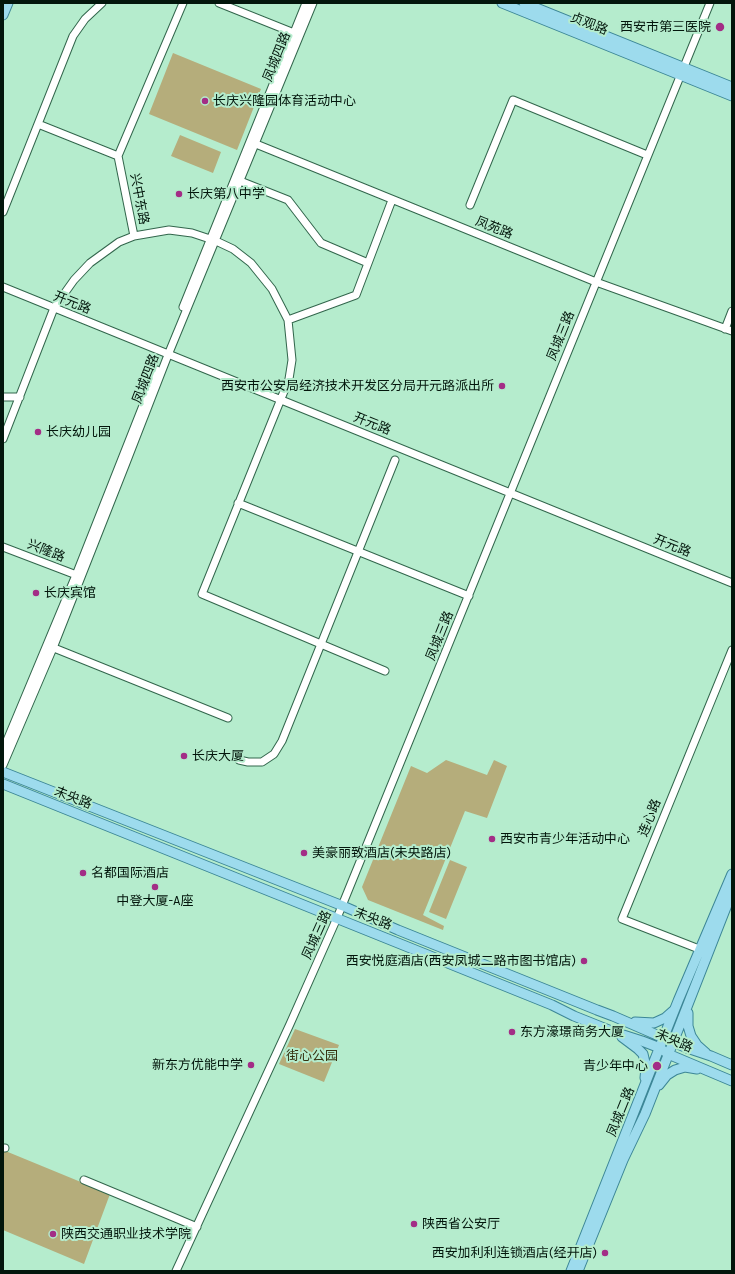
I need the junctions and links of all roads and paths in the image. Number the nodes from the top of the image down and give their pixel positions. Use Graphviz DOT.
graph roads {
  1 [pos="8,3"];
  2 [pos="102,3"];
  3 [pos="183,3"];
  4 [pos="219,3"];
  5 [pos="306,3"];
  6 [pos="313,3"];
  7 [pos="502,3"];
  8 [pos="524,3"];
  9 [pos="710,3"];
  10 [pos="537,5"];
  11 [pos="3,15"];
  12 [pos="294,33"];
  13 [pos="682,71"];
  14 [pos="732,87"];
  15 [pos="732,96"];
  16 [pos="38,124"];
  17 [pos="252,143"];
  18 [pos="647,155"];
  19 [pos="118,156"];
  20 [pos="240,181"];
  21 [pos="392,200"];
  22 [pos="470,204"];
  23 [pos="3,212"];
  24 [pos="134,236"];
  25 [pos="214,240"];
  26 [pos="368,263"];
  27 [pos="596,282"];
  28 [pos="3,287"];
  29 [pos="54,308"];
  30 [pos="732,311"];
  31 [pos="288,320"];
  32 [pos="728,330"];
  33 [pos="166,354"];
  34 [pos="3,397"];
  35 [pos="20,397"];
  36 [pos="280,400"];
  37 [pos="3,439"];
  38 [pos="395,460"];
  39 [pos="511,494"];
  40 [pos="238,503"];
  41 [pos="3,546"];
  42 [pos="359,551"];
  43 [pos="78,576"];
  44 [pos="732,583"];
  45 [pos="469,596"];
  46 [pos="321,644"];
  47 [pos="50,647"];
  48 [pos="732,650"];
  49 [pos="385,671"];
  50 [pos="228,718"];
  51 [pos="3,750"];
  52 [pos="240,760"];
  53 [pos="3,765"];
  54 [pos="3,772"];
  55 [pos="3,784"];
  56 [pos="732,874"];
  57 [pos="732,892"];
  58 [pos="343,906"];
  59 [pos="338,918"];
  60 [pos="699,949"];
  61 [pos="692,995"];
  62 [pos="678,1001"];
  63 [pos="625,1021"];
  64 [pos="614,1032"];
  65 [pos="664,1038"];
  66 [pos="674,1041"];
  67 [pos="660,1048"];
  68 [pos="668,1054"];
  69 [pos="711,1056"];
  70 [pos="732,1065"];
  71 [pos="713,1074"];
  72 [pos="732,1081"];
  73 [pos="641,1096"];
  74 [pos="652,1098"];
  75 [pos="84,1180"];
  76 [pos="197,1227"];
  77 [pos="177,1271"];
  78 [pos="571,1271"];
  79 [pos="578,1271"];
  1 -- 11 [label="main road"];
  2 -- 16 [label="street"];
  3 -- 19 [label="street"];
  4 -- 12 [label="street"];
  5 -- 12 [label="street, 凤城四路"];
  6 -- 17 [label="street, 凤城四路"];
  7 -- 13 [label="main road, 贞观路"];
  8 -- 10 [label="main road, 贞观路"];
  9 -- 13 [label="street, 凤城三路"];
  10 -- 13 [label="main road, 贞观路"];
  12 -- 17 [label="street, 凤城四路"];
  13 -- 14 [label="main road, 贞观路"];
  13 -- 15 [label="main road, 贞观路"];
  13 -- 18 [label="street, 凤城三路"];
  16 -- 19 [label="street"];
  16 -- 23 [label="street"];
  17 -- 20 [label="street, 凤城四路"];
  17 -- 21 [label="street, 凤苑路"];
  17 -- 25 [label="street, 凤城四路"];
  18 -- 22 [label="street"];
  18 -- 27 [label="street, 凤城三路"];
  19 -- 24 [label="street, 兴中东路"];
  20 -- 25 [label="street, 凤城四路"];
  20 -- 26 [label="street"];
  21 -- 26 [label="street"];
  21 -- 27 [label="street, 凤苑路"];
  24 -- 25 [label="street"];
  24 -- 29 [label="street, 兴中东路"];
  25 -- 31 [label="street"];
  25 -- 33 [label="street, 凤城四路"];
  26 -- 31 [label="street"];
  27 -- 32 [label="street, 凤苑路"];
  27 -- 39 [label="street, 凤城三路"];
  28 -- 29 [label="street, 开元路"];
  29 -- 33 [label="street, 开元路"];
  29 -- 35 [label="street, 兴中东路"];
  30 -- 32 [label="street"];
  31 -- 36 [label="street"];
  33 -- 36 [label="street, 开元路"];
  33 -- 43 [label="street, 凤城四路"];
  34 -- 35 [label="street"];
  35 -- 37 [label="street, 兴中东路"];
  36 -- 39 [label="street, 开元路"];
  36 -- 40 [label="street"];
  38 -- 42 [label="street"];
  39 -- 44 [label="street, 开元路"];
  39 -- 45 [label="street, 凤城三路"];
  40 -- 42 [label="street"];
  40 -- 46 [label="street"];
  41 -- 43 [label="street, 兴隆路"];
  42 -- 45 [label="street"];
  42 -- 46 [label="street"];
  43 -- 47 [label="street, 凤城四路"];
  45 -- 58 [label="street, 凤城三路"];
  46 -- 49 [label="street"];
  46 -- 52 [label="street"];
  47 -- 50 [label="street"];
  47 -- 51 [label="street, 凤城四路"];
  47 -- 53 [label="street, 凤城四路"];
  48 -- 60 [label="street, 连心路"];
  54 -- 58 [label="main road, 未央路"];
  55 -- 59 [label="main road, 未央路"];
  56 -- 60 [label="main road, 凤城二路"];
  57 -- 61 [label="main road, 凤城二路"];
  58 -- 59 [label="street, 凤城三路"];
  58 -- 63 [label="main road, 未央路"];
  59 -- 64 [label="main road, 未央路"];
  59 -- 76 [label="street, 凤城三路"];
  60 -- 62 [label="main road, 凤城二路"];
  61 -- 66 [label="main road, 凤城二路"];
  61 -- 69 [label="main road"];
  62 -- 63 [label="main road"];
  62 -- 65 [label="main road, 凤城二路"];
  63 -- 65 [label="main road, 未央路"];
  64 -- 67 [label="main road, 未央路"];
  64 -- 73 [label="main road"];
  65 -- 66 [label="main road, 未央路"];
  65 -- 67 [label="main road, 凤城二路"];
  66 -- 68 [label="main road, 凤城二路"];
  66 -- 69 [label="main road, 未央路"];
  67 -- 68 [label="main road, 未央路"];
  67 -- 73 [label="main road, 凤城二路"];
  68 -- 71 [label="main road, 未央路"];
  68 -- 74 [label="main road, 凤城二路"];
  69 -- 70 [label="main road, 未央路"];
  71 -- 72 [label="main road, 未央路"];
  71 -- 74 [label="main road"];
  73 -- 78 [label="main road, 凤城二路"];
  74 -- 79 [label="main road, 凤城二路"];
  75 -- 76 [label="street"];
  76 -- 77 [label="street, 凤城三路"];
}
